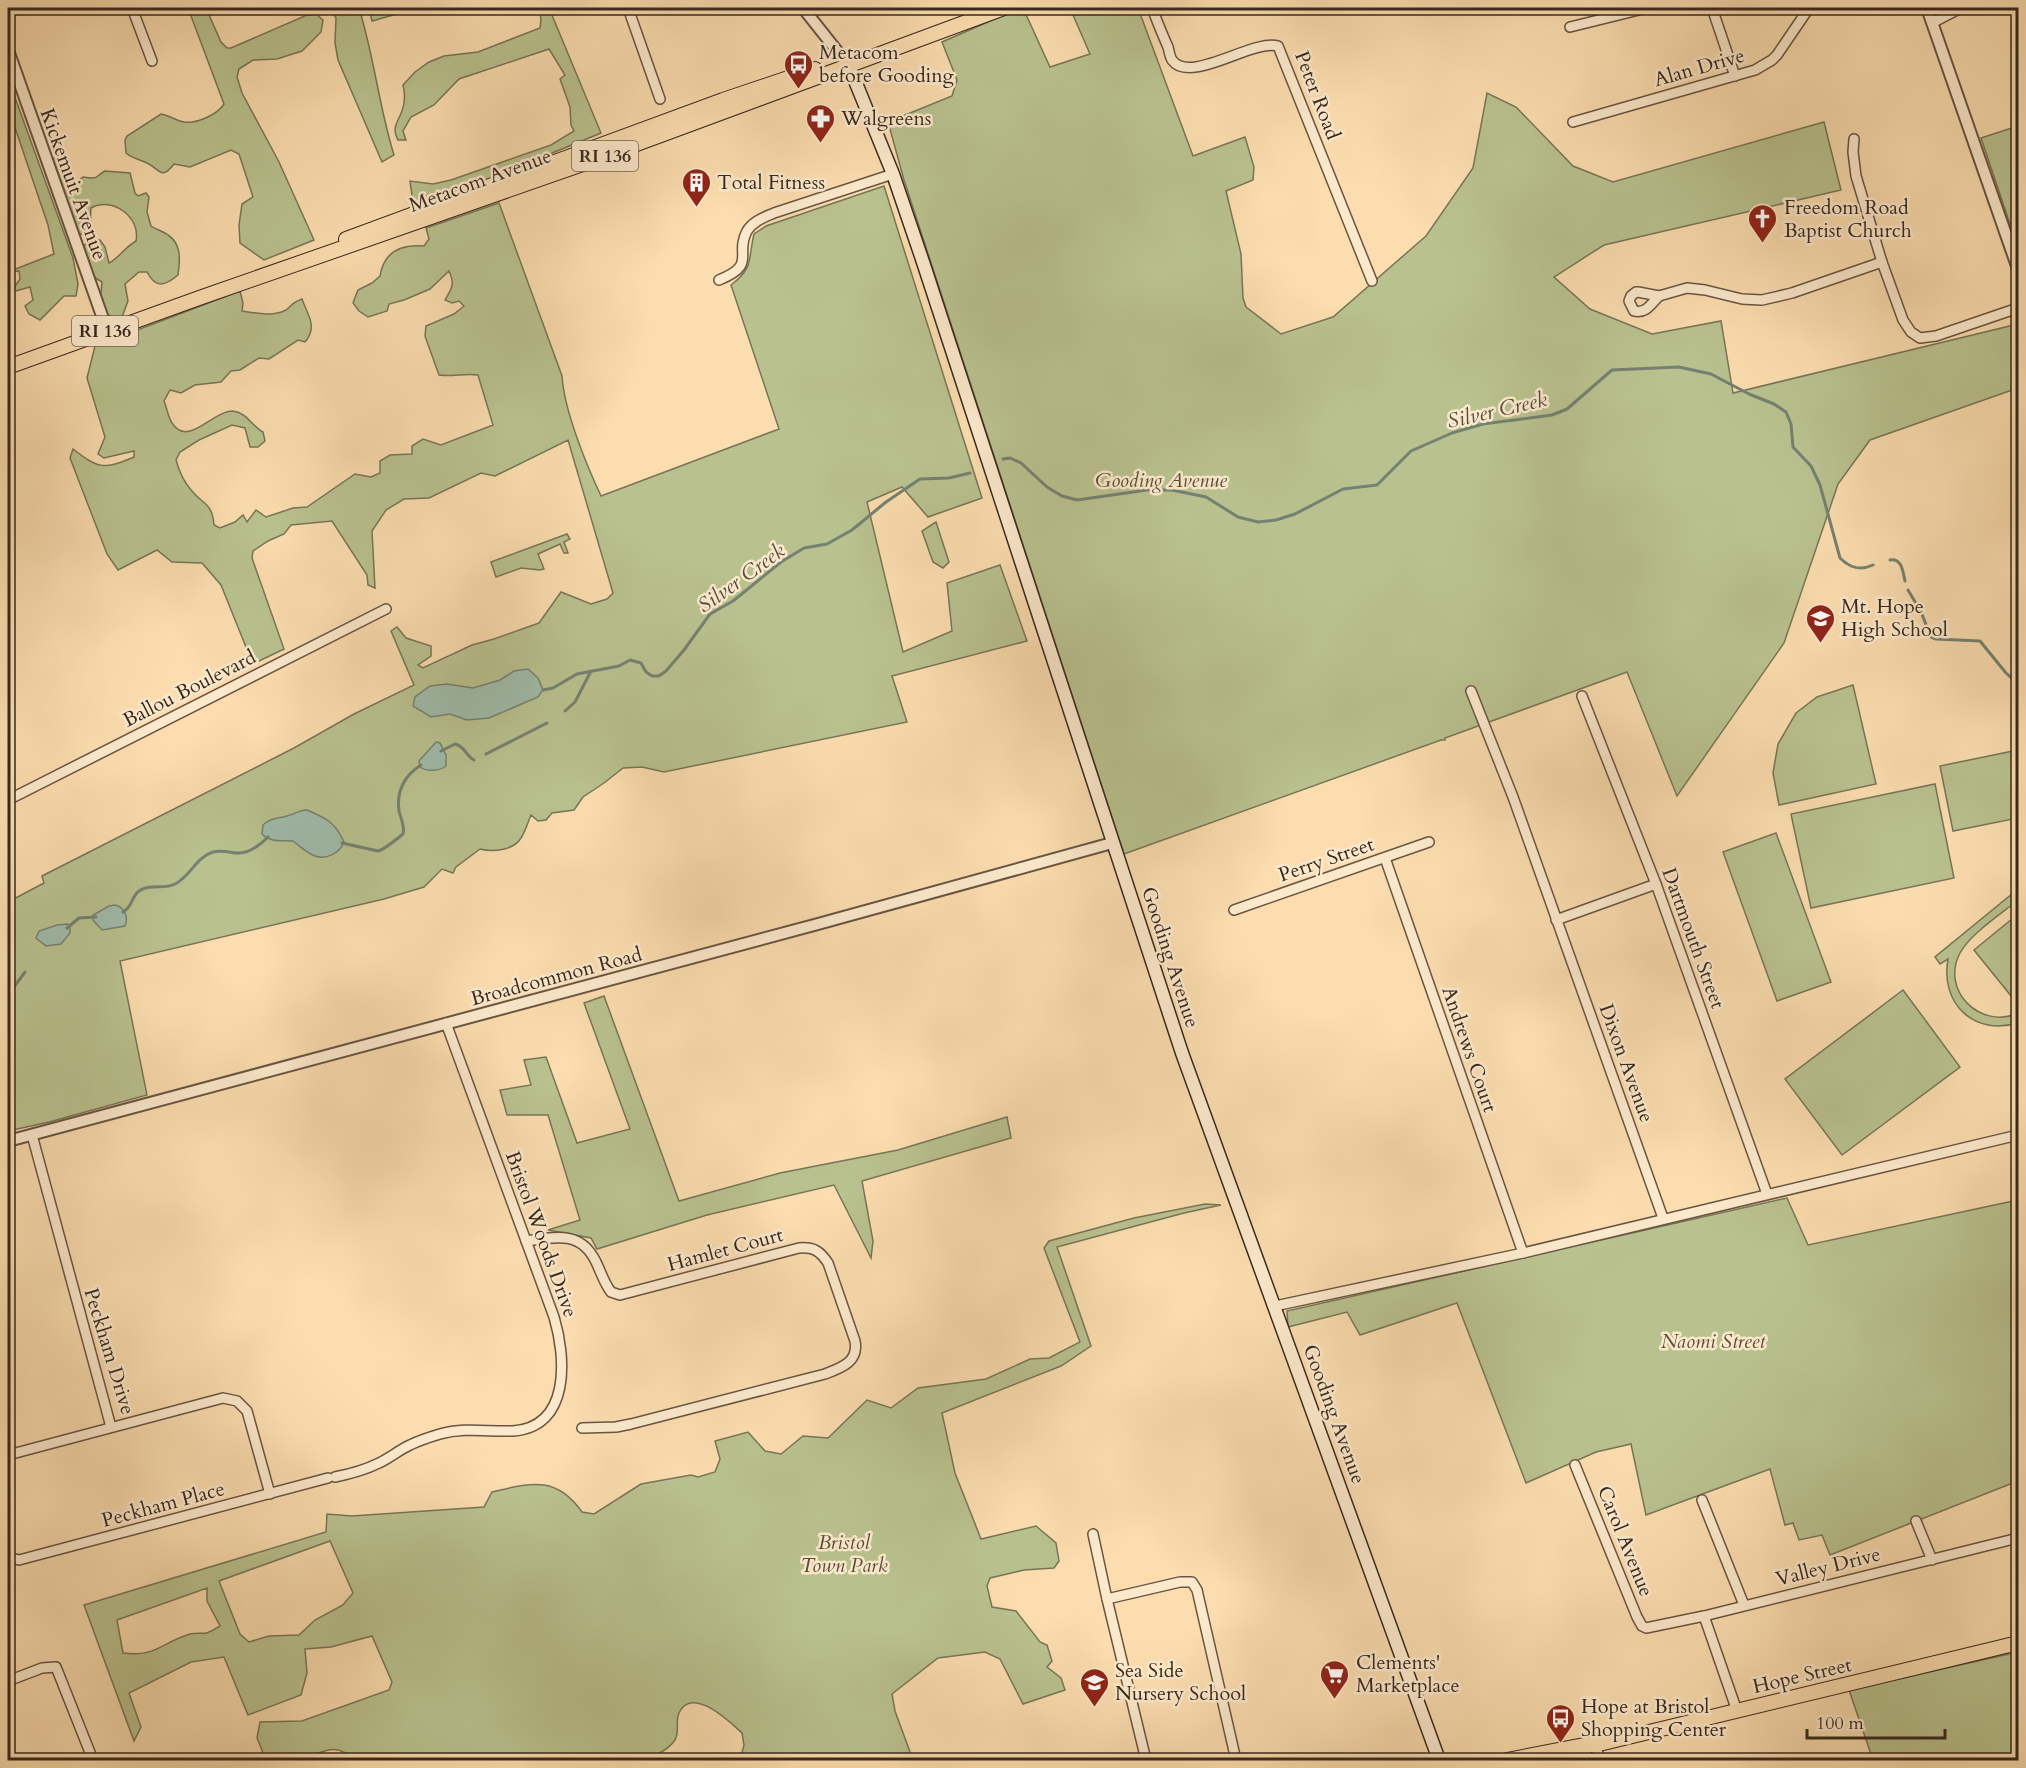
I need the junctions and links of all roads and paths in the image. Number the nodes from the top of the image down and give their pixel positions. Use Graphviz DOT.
graph roads {
  1 [pos="132,8"];
  2 [pos="628,8"];
  3 [pos="803,8"];
  4 [pos="990,8"];
  5 [pos="1004,8"];
  6 [pos="1152,8"];
  7 [pos="1647,8"];
  8 [pos="1712,8"];
  9 [pos="1809,8"];
  10 [pos="1927,8"];
  11 [pos="1961,8"];
  12 [pos="1932,23"];
  13 [pos="1570,27"];
  14 [pos="8,50"];
  15 [pos="152,60"];
  16 [pos="846,63"];
  17 [pos="1735,76"];
  18 [pos="660,99"];
  19 [pos="1573,122"];
  20 [pos="1854,139"];
  21 [pos="893,174"];
  22 [pos="1882,262"];
  23 [pos="2019,270"];
  24 [pos="719,280"];
  25 [pos="1372,281"];
  26 [pos="1659,296"];
  27 [pos="2019,308"];
  28 [pos="108,330"];
  29 [pos="8,367"];
  30 [pos="386,609"];
  31 [pos="1471,691"];
  32 [pos="1582,696"];
  33 [pos="8,800"];
  34 [pos="1429,842"];
  35 [pos="1112,843"];
  36 [pos="1386,858"];
  37 [pos="1656,884"];
  38 [pos="1234,910"];
  39 [pos="1556,920"];
  40 [pos="446,1023"];
  41 [pos="32,1135"];
  42 [pos="2019,1135"];
  43 [pos="8,1141"];
  44 [pos="1767,1194"];
  45 [pos="1663,1218"];
  46 [pos="526,1241"];
  47 [pos="1523,1252"];
  48 [pos="1275,1306"];
  49 [pos="111,1427"];
  50 [pos="582,1428"];
  51 [pos="8,1455"];
  52 [pos="1575,1465"];
  53 [pos="332,1478"];
  54 [pos="270,1494"];
  55 [pos="1701,1500"];
  56 [pos="1916,1521"];
  57 [pos="1093,1534"];
  58 [pos="2019,1538"];
  59 [pos="8,1557"];
  60 [pos="1932,1560"];
  61 [pos="1107,1599"];
  62 [pos="1744,1605"];
  63 [pos="1704,1616"];
  64 [pos="1646,1628"];
  65 [pos="2019,1643"];
  66 [pos="8,1681"];
  67 [pos="1737,1711"];
  68 [pos="1595,1745"];
  69 [pos="93,1761"];
  70 [pos="1146,1761"];
  71 [pos="1236,1761"];
  72 [pos="1439,1761"];
  73 [pos="1507,1761"];
  74 [pos="1557,1761"];
  75 [pos="1600,1761"];
  1 -- 15 [label="street"];
  2 -- 18 [label="street"];
  3 -- 16 [label="street"];
  4 -- 16 [label="main road, Metacom Avenue / RI 136"];
  5 -- 16 [label="main road, Metacom Avenue / RI 136"];
  6 -- 25 [label="street, Peter Road"];
  7 -- 13 [label="street"];
  8 -- 17 [label="street"];
  9 -- 17 [label="street, Alan Drive"];
  10 -- 12 [label="street"];
  11 -- 12 [label="street"];
  12 -- 23 [label="street"];
  14 -- 28 [label="street, Kickemuit Avenue"];
  16 -- 21 [label="main road, Gooding Avenue"];
  16 -- 28 [label="main road, Metacom Avenue / RI 136"];
  17 -- 19 [label="street, Alan Drive"];
  20 -- 22 [label="street"];
  21 -- 24 [label="street"];
  21 -- 35 [label="main road, Gooding Avenue"];
  22 -- 26 [label="street"];
  22 -- 27 [label="street"];
  28 -- 29 [label="main road, Metacom Avenue / RI 136"];
  30 -- 33 [label="street, Ballou Boulevard"];
  31 -- 39 [label="street, Dixon Avenue"];
  32 -- 37 [label="street, Dartmouth Street"];
  34 -- 36 [label="street, Perry Street"];
  35 -- 40 [label="street, Broadcommon Road"];
  35 -- 48 [label="main road, Gooding Avenue"];
  36 -- 38 [label="street, Perry Street"];
  36 -- 47 [label="street, Andrews Court"];
  37 -- 39 [label="street"];
  37 -- 44 [label="street, Dartmouth Street"];
  39 -- 45 [label="street, Dixon Avenue"];
  40 -- 41 [label="street, Broadcommon Road"];
  40 -- 46 [label="street, Bristol Woods Drive"];
  41 -- 43 [label="street, Broadcommon Road"];
  41 -- 49 [label="street, Peckham Drive"];
  42 -- 44 [label="street"];
  44 -- 45 [label="street"];
  45 -- 47 [label="street"];
  46 -- 50 [label="street, Hamlet Court"];
  46 -- 53 [label="street, Bristol Woods Drive"];
  47 -- 48 [label="street"];
  48 -- 72 [label="main road, Gooding Avenue"];
  49 -- 51 [label="street"];
  49 -- 54 [label="street, Peckham Drive"];
  52 -- 64 [label="street, Carol Avenue"];
  53 -- 54 [label="street, Peckham Place"];
  54 -- 59 [label="street, Peckham Place"];
  55 -- 62 [label="street"];
  56 -- 60 [label="street"];
  57 -- 61 [label="street"];
  58 -- 60 [label="street, Valley Drive"];
  60 -- 62 [label="street, Valley Drive"];
  61 -- 70 [label="street"];
  61 -- 71 [label="street"];
  62 -- 63 [label="street, Valley Drive"];
  63 -- 64 [label="street, Valley Drive"];
  63 -- 67 [label="street"];
  65 -- 67 [label="main road, Hope Street"];
  66 -- 69 [label="street"];
  67 -- 68 [label="main road, Hope Street"];
  68 -- 73 [label="main road, Hope Street"];
  68 -- 74 [label="main road, Hope Street"];
  68 -- 75 [label="street"];
}
